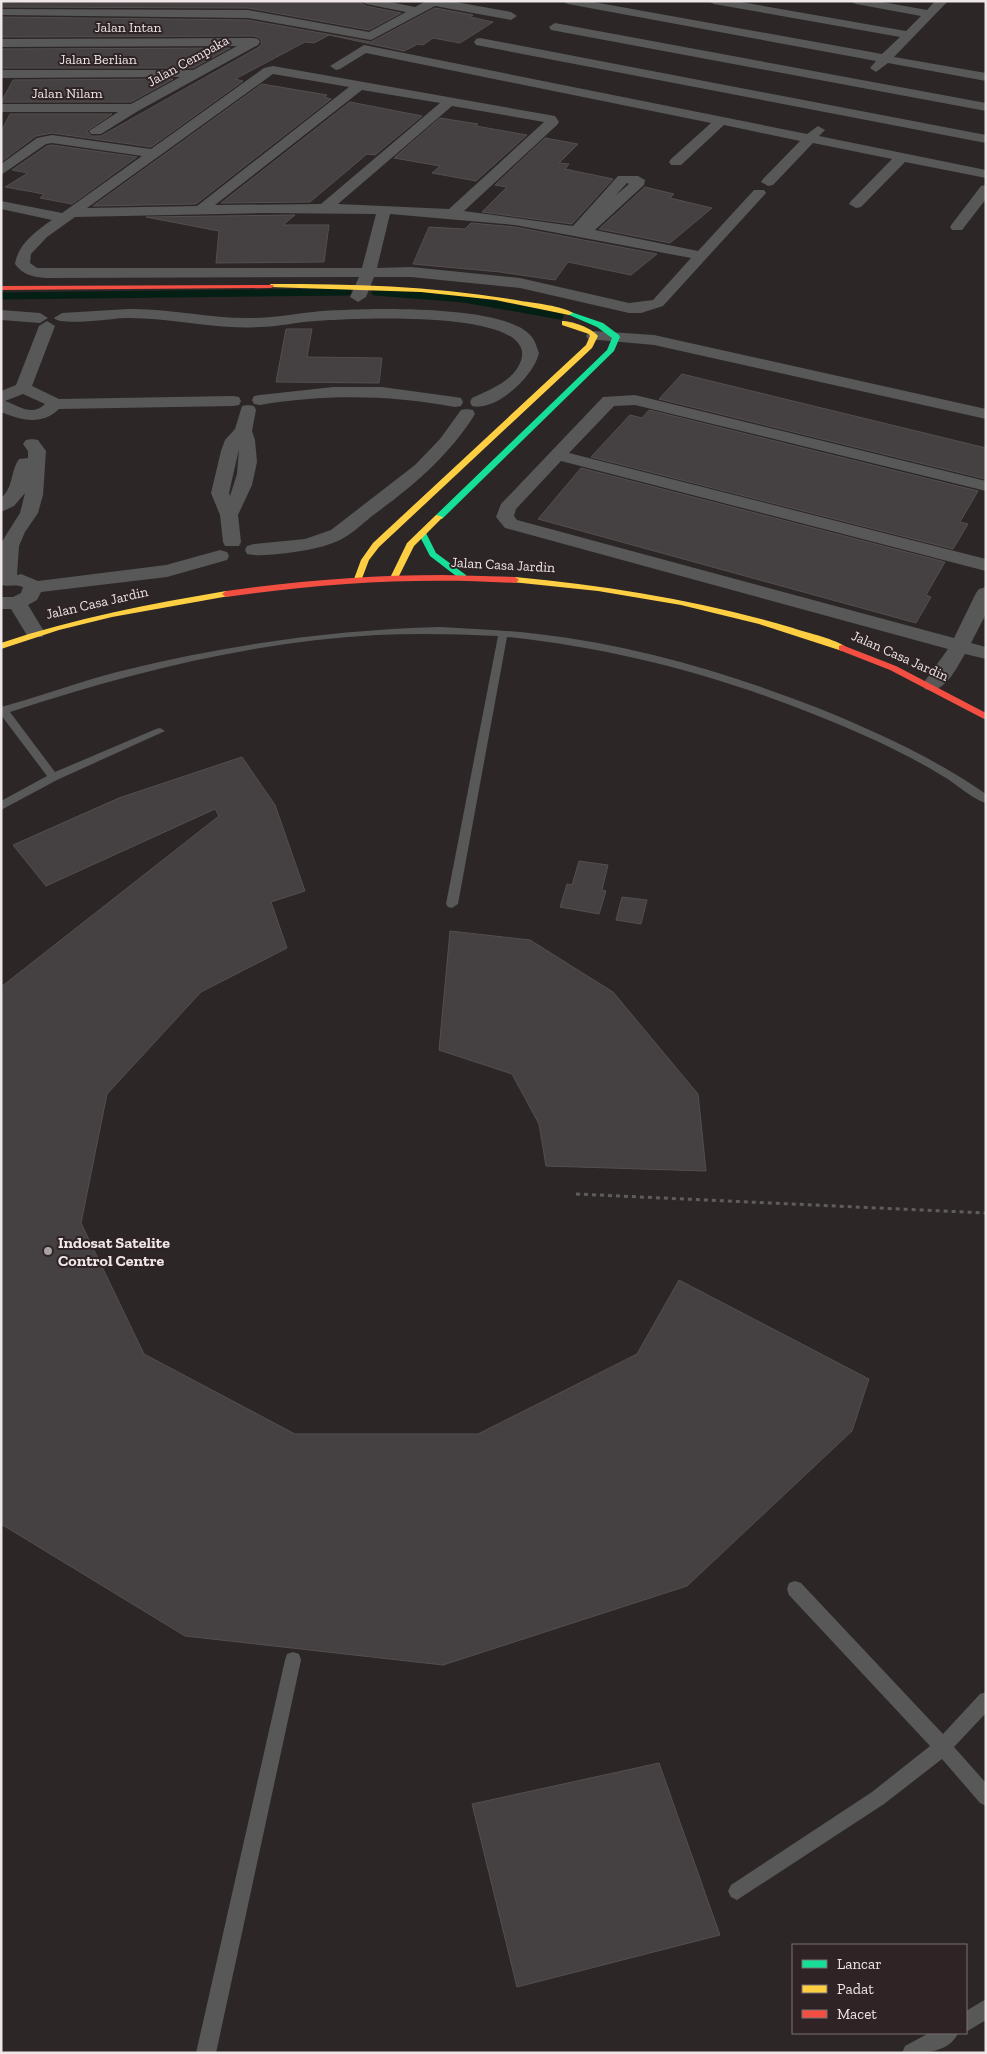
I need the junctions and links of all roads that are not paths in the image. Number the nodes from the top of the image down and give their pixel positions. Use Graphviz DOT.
graph roads {
  1 [pos="366,1"];
  2 [pos="435,1"];
  3 [pos="568,1"];
  4 [pos="714,1"];
  5 [pos="856,1"];
  6 [pos="942,1"];
  7 [pos="418,11"];
  8 [pos="1,12"];
  9 [pos="930,14"];
  10 [pos="511,16"];
  11 [pos="296,22"];
  12 [pos="555,27"];
  13 [pos="908,35"];
  14 [pos="263,38"];
  15 [pos="480,42"];
  16 [pos="1,43"];
  17 [pos="884,59"];
  18 [pos="336,66"];
  19 [pos="194,73"];
  20 [pos="1,74"];
  21 [pos="986,76"];
  22 [pos="360,84"];
  23 [pos="861,84"];
  24 [pos="450,101"];
  25 [pos="986,107"];
  26 [pos="1,108"];
  27 [pos="133,108"];
  28 [pos="836,110"];
  29 [pos="720,122"];
  30 [pos="96,131"];
  31 [pos="986,139"];
  32 [pos="809,140"];
  33 [pos="152,154"];
  34 [pos="902,157"];
  35 [pos="676,162"];
  36 [pos="1,171"];
  37 [pos="986,174"];
  38 [pos="986,189"];
  39 [pos="856,204"];
  40 [pos="1,205"];
  41 [pos="324,209"];
  42 [pos="384,210"];
  43 [pos="199,211"];
  44 [pos="452,214"];
  45 [pos="68,215"];
  46 [pos="957,227"];
  47 [pos="701,256"];
  48 [pos="369,270"];
  49 [pos="1,288"];
  50 [pos="360,292"];
  51 [pos="309,298"];
  52 [pos="1,315"];
  53 [pos="44,322"];
  54 [pos="594,336"];
  55 [pos="616,336"];
  56 [pos="24,388"];
  57 [pos="1,397"];
  58 [pos="54,404"];
  59 [pos="247,404"];
  60 [pos="1,405"];
  61 [pos="467,406"];
  62 [pos="986,414"];
  63 [pos="34,417"];
  64 [pos="32,444"];
  65 [pos="557,455"];
  66 [pos="986,486"];
  67 [pos="1,507"];
  68 [pos="8,529"];
  69 [pos="422,533"];
  70 [pos="226,549"];
  71 [pos="986,564"];
  72 [pos="463,577"];
  73 [pos="394,578"];
  74 [pos="358,579"];
  75 [pos="5,582"];
  76 [pos="33,587"];
  77 [pos="986,593"];
  78 [pos="9,603"];
  79 [pos="35,633"];
  80 [pos="503,633"];
  81 [pos="1,646"];
  82 [pos="961,647"];
  83 [pos="986,653"];
  84 [pos="932,685"];
  85 [pos="2,711"];
  86 [pos="986,717"];
  87 [pos="160,731"];
  88 [pos="54,777"];
  89 [pos="986,798"];
  90 [pos="1,806"];
  91 [pos="452,904"];
  92 [pos="794,1589"];
  93 [pos="293,1660"];
  94 [pos="986,1700"];
  95 [pos="943,1747"];
  96 [pos="986,1797"];
  97 [pos="736,1891"];
  98 [pos="986,2008"];
  99 [pos="967,2022"];
  100 [pos="946,2034"];
  101 [pos="206,2053"];
  102 [pos="912,2053"];
  1 -- 7 [label="street"];
  2 -- 7 [label="street"];
  2 -- 10 [label="street"];
  3 -- 17 [label="street"];
  4 -- 13 [label="street"];
  5 -- 9 [label="street"];
  6 -- 9 [label="street"];
  7 -- 11 [label="street"];
  8 -- 11 [label="street"];
  9 -- 13 [label="street"];
  11 -- 14 [label="street, Jalan Cempaka"];
  12 -- 23 [label="street"];
  13 -- 17 [label="street"];
  14 -- 16 [label="street, Jalan Intan"];
  14 -- 19 [label="street, Jalan Cempaka"];
  15 -- 28 [label="street"];
  17 -- 21 [label="street"];
  17 -- 23 [label="street"];
  18 -- 29 [label="street"];
  19 -- 20 [label="street, Jalan Berlian"];
  19 -- 27 [label="street, Jalan Cempaka"];
  22 -- 24 [label="street"];
  22 -- 33 [label="street"];
  22 -- 43 [label="street"];
  23 -- 25 [label="street"];
  23 -- 28 [label="street"];
  24 -- 41 [label="street"];
  24 -- 44 [label="street"];
  26 -- 27 [label="street, Jalan Nilam"];
  27 -- 30 [label="street, Jalan Cempaka"];
  28 -- 31 [label="street"];
  28 -- 32 [label="street"];
  29 -- 32 [label="street"];
  29 -- 35 [label="street"];
  32 -- 34 [label="street"];
  32 -- 47 [label="street"];
  33 -- 36 [label="street"];
  33 -- 45 [label="street"];
  34 -- 37 [label="street"];
  34 -- 39 [label="street"];
  38 -- 46 [label="street"];
  40 -- 45 [label="street"];
  41 -- 42 [label="street"];
  41 -- 43 [label="street"];
  42 -- 44 [label="street"];
  42 -- 48 [label="street"];
  43 -- 45 [label="street"];
  44 -- 47 [label="street"];
  45 -- 48 [label="street"];
  47 -- 48 [label="street"];
  48 -- 50 [label="street"];
  49 -- 50 [label="street"];
  50 -- 51 [label="street"];
  50 -- 54 [label="street"];
  50 -- 55 [label="street"];
  52 -- 53 [label="street"];
  53 -- 56 [label="street"];
  53 -- 61 [label="street"];
  54 -- 55 [label="street"];
  54 -- 74 [label="street"];
  55 -- 62 [label="street"];
  55 -- 69 [label="street"];
  56 -- 57 [label="street"];
  56 -- 58 [label="street"];
  58 -- 59 [label="street"];
  58 -- 63 [label="street"];
  59 -- 61 [label="street"];
  59 -- 70 [label="street"];
  60 -- 63 [label="street"];
  61 -- 70 [label="street"];
  63 -- 64 [label="street"];
  64 -- 67 [label="street"];
  64 -- 68 [label="street"];
  65 -- 66 [label="street"];
  65 -- 71 [label="street"];
  65 -- 82 [label="street"];
  68 -- 75 [label="street"];
  69 -- 72 [label="street"];
  69 -- 73 [label="street"];
  70 -- 76 [label="street"];
  72 -- 73 [label="street, Jalan Casa Jardin"];
  72 -- 84 [label="street, Jalan Casa Jardin"];
  73 -- 74 [label="street, Jalan Casa Jardin"];
  74 -- 79 [label="street, Jalan Casa Jardin"];
  75 -- 76 [label="street"];
  76 -- 78 [label="street"];
  77 -- 82 [label="street"];
  78 -- 79 [label="street"];
  79 -- 81 [label="street, Jalan Casa Jardin"];
  80 -- 85 [label="lane"];
  80 -- 89 [label="lane"];
  80 -- 91 [label="lane"];
  82 -- 83 [label="street"];
  82 -- 84 [label="street"];
  84 -- 86 [label="street, Jalan Casa Jardin"];
  85 -- 88 [label="lane"];
  87 -- 88 [label="lane"];
  88 -- 90 [label="lane"];
  92 -- 95 [label="lane"];
  93 -- 101 [label="lane"];
  94 -- 95 [label="lane"];
  95 -- 96 [label="lane"];
  95 -- 97 [label="lane"];
  98 -- 99 [label="lane"];
  100 -- 102 [label="lane"];
}
